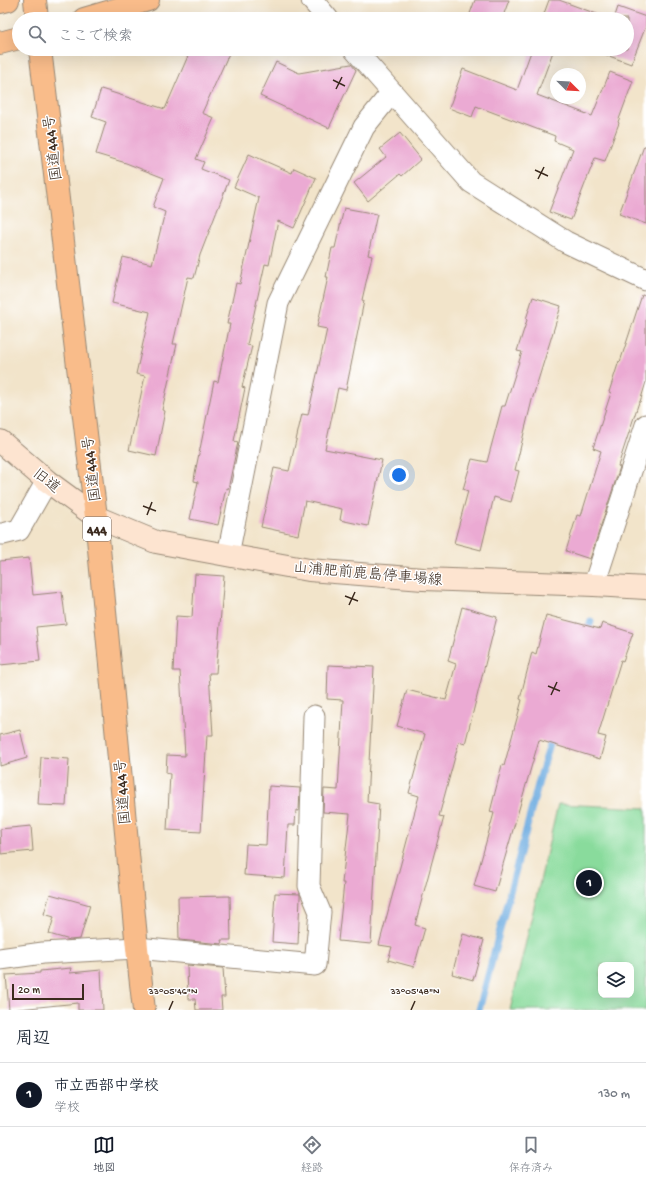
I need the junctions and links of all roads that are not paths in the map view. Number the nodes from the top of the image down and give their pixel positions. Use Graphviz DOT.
graph roads {
  1 [pos="8,0"];
  2 [pos="35,0"];
  3 [pos="148,0"];
  4 [pos="314,0"];
  5 [pos="0,2"];
  6 [pos="36,12"];
  7 [pos="108,12"];
  8 [pos="323,12"];
  9 [pos="12,40"];
  10 [pos="0,43"];
  11 [pos="41,56"];
  12 [pos="360,56"];
  13 [pos="392,92"];
  14 [pos="646,280"];
  15 [pos="646,425"];
  16 [pos="0,441"];
  17 [pos="47,481"];
  18 [pos="96,517"];
  19 [pos="0,534"];
  20 [pos="228,555"];
  21 [pos="594,585"];
  22 [pos="646,588"];
  23 [pos="314,716"];
  24 [pos="137,948"];
  25 [pos="0,959"];
  26 [pos="144,1010"];
  1 -- 5 [label="highway"];
  2 -- 6 [label="highway"];
  3 -- 7 [label="highway"];
  4 -- 8 [label="street"];
  9 -- 10 [label="highway"];
  11 -- 18 [label="highway, 国道444号 / 444"];
  12 -- 13 [label="street"];
  13 -- 14 [label="street"];
  13 -- 20 [label="street"];
  15 -- 21 [label="street"];
  16 -- 17 [label="main road, 旧道 / 444"];
  17 -- 18 [label="main road, 旧道 / 444"];
  17 -- 19 [label="street"];
  18 -- 20 [label="main road, 山浦肥前鹿島停車場線"];
  18 -- 24 [label="highway, 国道444号 / 444"];
  20 -- 21 [label="main road, 山浦肥前鹿島停車場線"];
  21 -- 22 [label="main road, 山浦肥前鹿島停車場線"];
  23 -- 24 [label="street"];
  24 -- 25 [label="street"];
  24 -- 26 [label="highway, 国道444号 / 444"];
}
